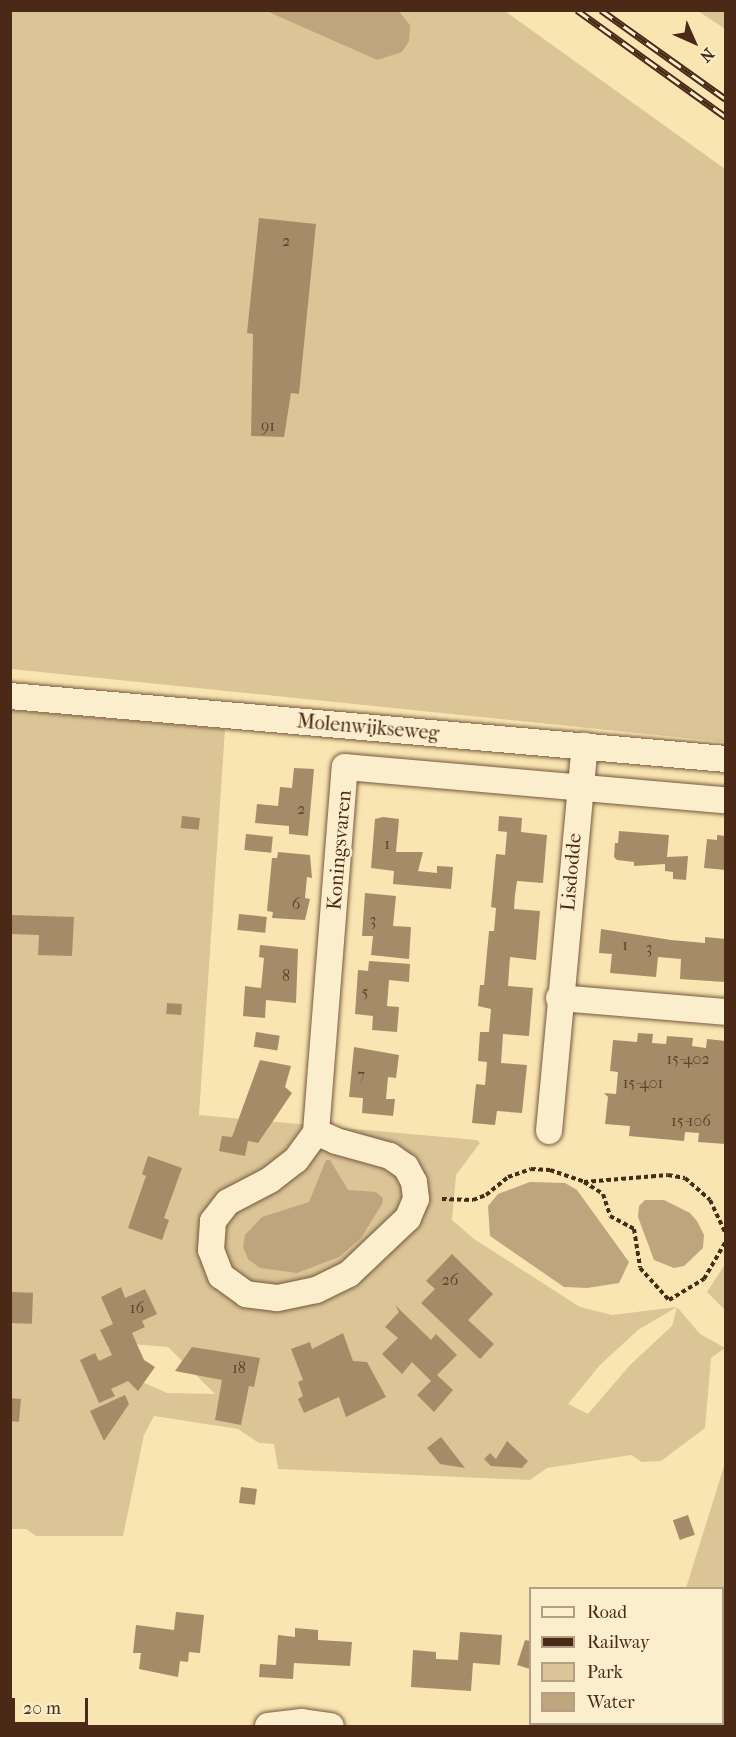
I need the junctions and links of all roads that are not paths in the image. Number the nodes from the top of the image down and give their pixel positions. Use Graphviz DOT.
graph roads {
  1 [pos="10,696"];
  2 [pos="585,746"];
  3 [pos="726,759"];
  4 [pos="579,789"];
  5 [pos="726,800"];
  6 [pos="559,998"];
  7 [pos="726,1012"];
  8 [pos="549,1131"];
  9 [pos="316,1132"];
  10 [pos="268,1726"];
  11 [pos="331,1726"];
  1 -- 2 [label="street, Molenwijkseweg"];
  2 -- 3 [label="street, Molenwijkseweg"];
  2 -- 4 [label="street, Lisdodde"];
  4 -- 5 [label="street"];
  4 -- 6 [label="street, Lisdodde"];
  4 -- 9 [label="street, Koningsvaren"];
  6 -- 7 [label="street"];
  6 -- 8 [label="street, Lisdodde"];
  9 -- 9 [label="street"];
  10 -- 11 [label="street"];
}
